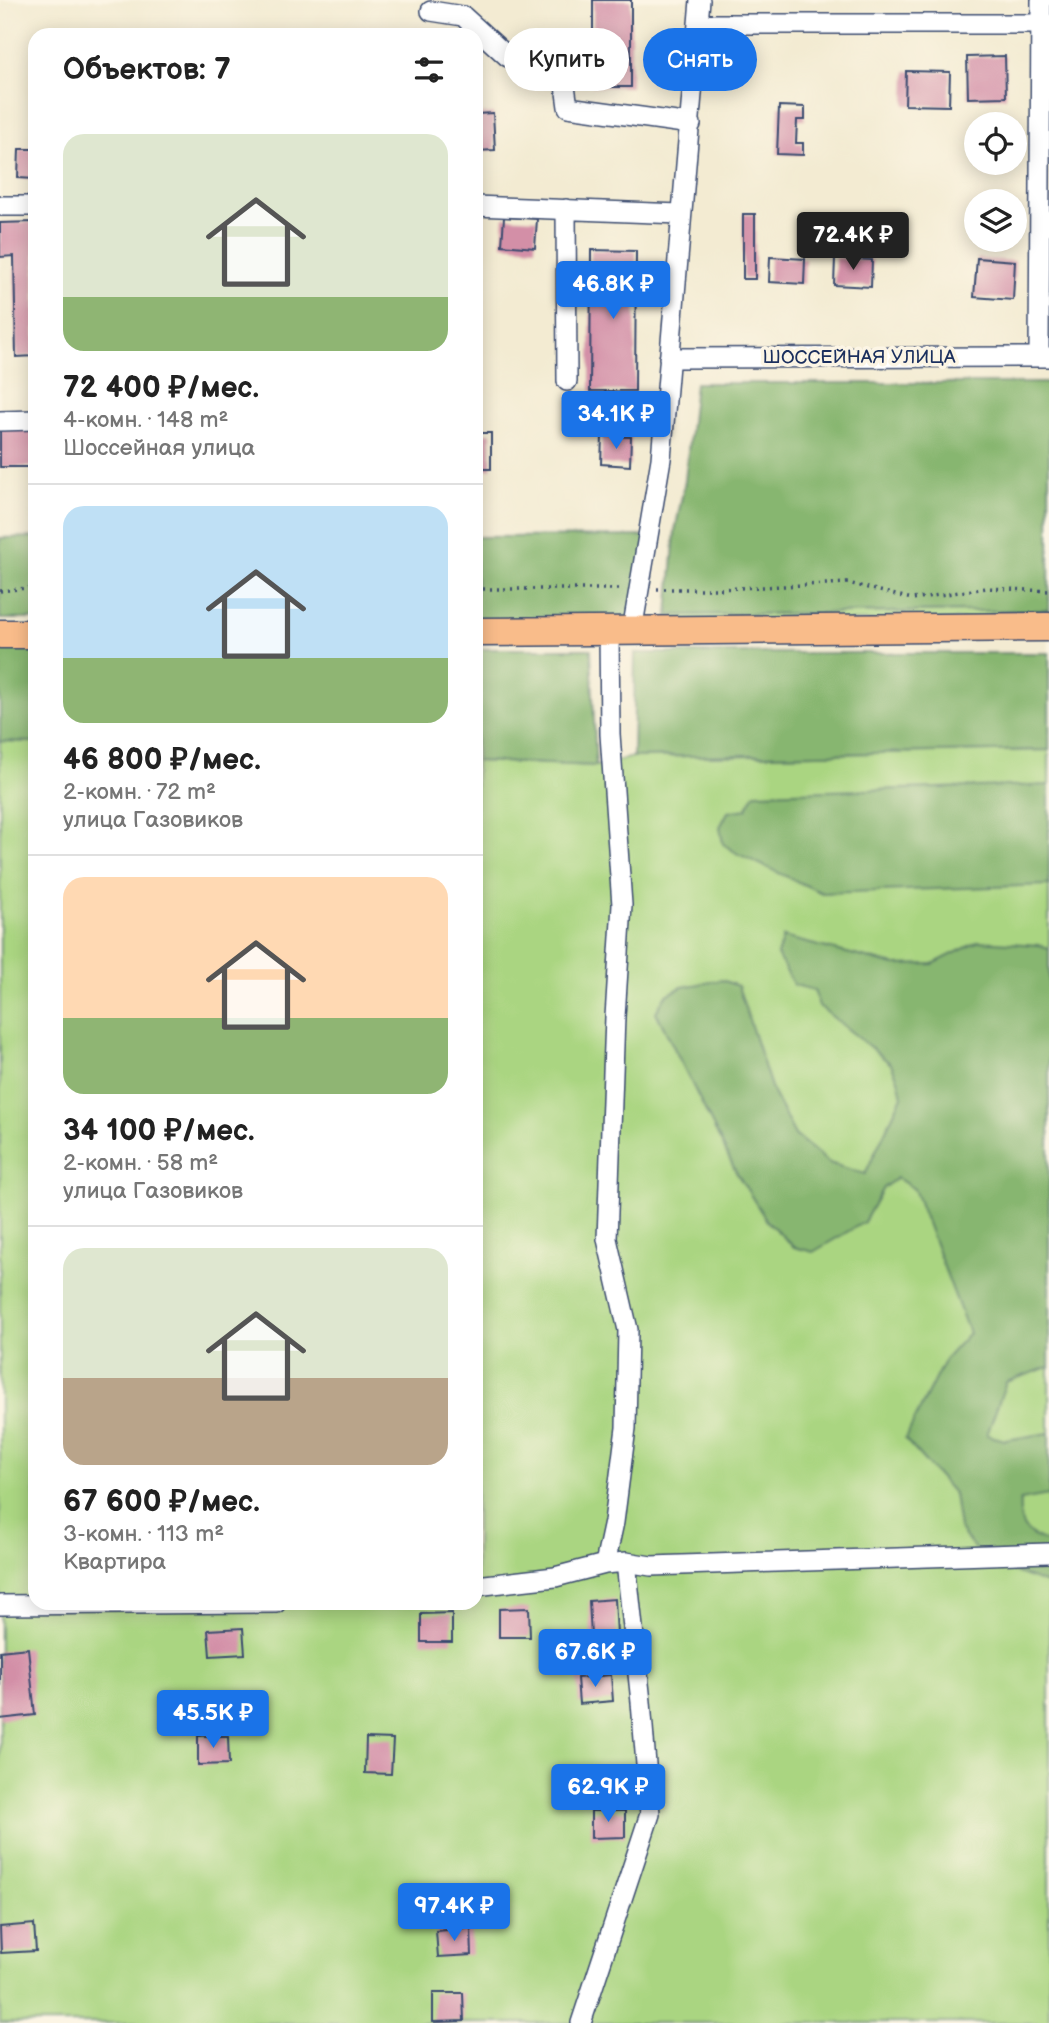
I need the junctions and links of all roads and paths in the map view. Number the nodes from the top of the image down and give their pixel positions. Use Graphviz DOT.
graph roads {
  1 [pos="700,0"];
  2 [pos="1041,0"];
  3 [pos="431,11"];
  4 [pos="699,24"];
  5 [pos="1045,24"];
  6 [pos="476,28"];
  7 [pos="483,34"];
  8 [pos="691,124"];
  9 [pos="0,206"];
  10 [pos="28,206"];
  11 [pos="483,206"];
  12 [pos="566,209"];
  13 [pos="680,214"];
  14 [pos="1044,357"];
  15 [pos="669,358"];
  16 [pos="568,381"];
  17 [pos="28,420"];
  18 [pos="0,421"];
  19 [pos="28,588"];
  20 [pos="483,589"];
  21 [pos="639,589"];
  22 [pos="0,591"];
  23 [pos="1049,591"];
  24 [pos="1049,627"];
  25 [pos="621,631"];
  26 [pos="483,632"];
  27 [pos="0,634"];
  28 [pos="28,634"];
  29 [pos="1049,1553"];
  30 [pos="626,1562"];
  31 [pos="605,1564"];
  32 [pos="483,1586"];
  33 [pos="0,1605"];
  34 [pos="28,1605"];
  35 [pos="581,2023"];
  1 -- 4 [label="street"];
  2 -- 5 [label="street"];
  3 -- 6 [label="street"];
  4 -- 5 [label="street"];
  4 -- 8 [label="street"];
  5 -- 14 [label="street"];
  7 -- 8 [label="street"];
  8 -- 13 [label="street"];
  9 -- 10 [label="street"];
  11 -- 12 [label="street"];
  12 -- 13 [label="street"];
  12 -- 16 [label="street"];
  13 -- 15 [label="street"];
  14 -- 15 [label="street, ШОССЕЙНАЯ УЛИЦА"];
  15 -- 21 [label="street"];
  17 -- 18 [label="street"];
  19 -- 22 [label="path"];
  20 -- 21 [label="path"];
  21 -- 23 [label="path"];
  21 -- 25 [label="street"];
  24 -- 25 [label="highway"];
  25 -- 26 [label="highway"];
  25 -- 31 [label="street"];
  27 -- 28 [label="highway"];
  29 -- 30 [label="street"];
  30 -- 31 [label="street"];
  30 -- 35 [label="street"];
  31 -- 32 [label="street"];
  33 -- 34 [label="street"];
}
